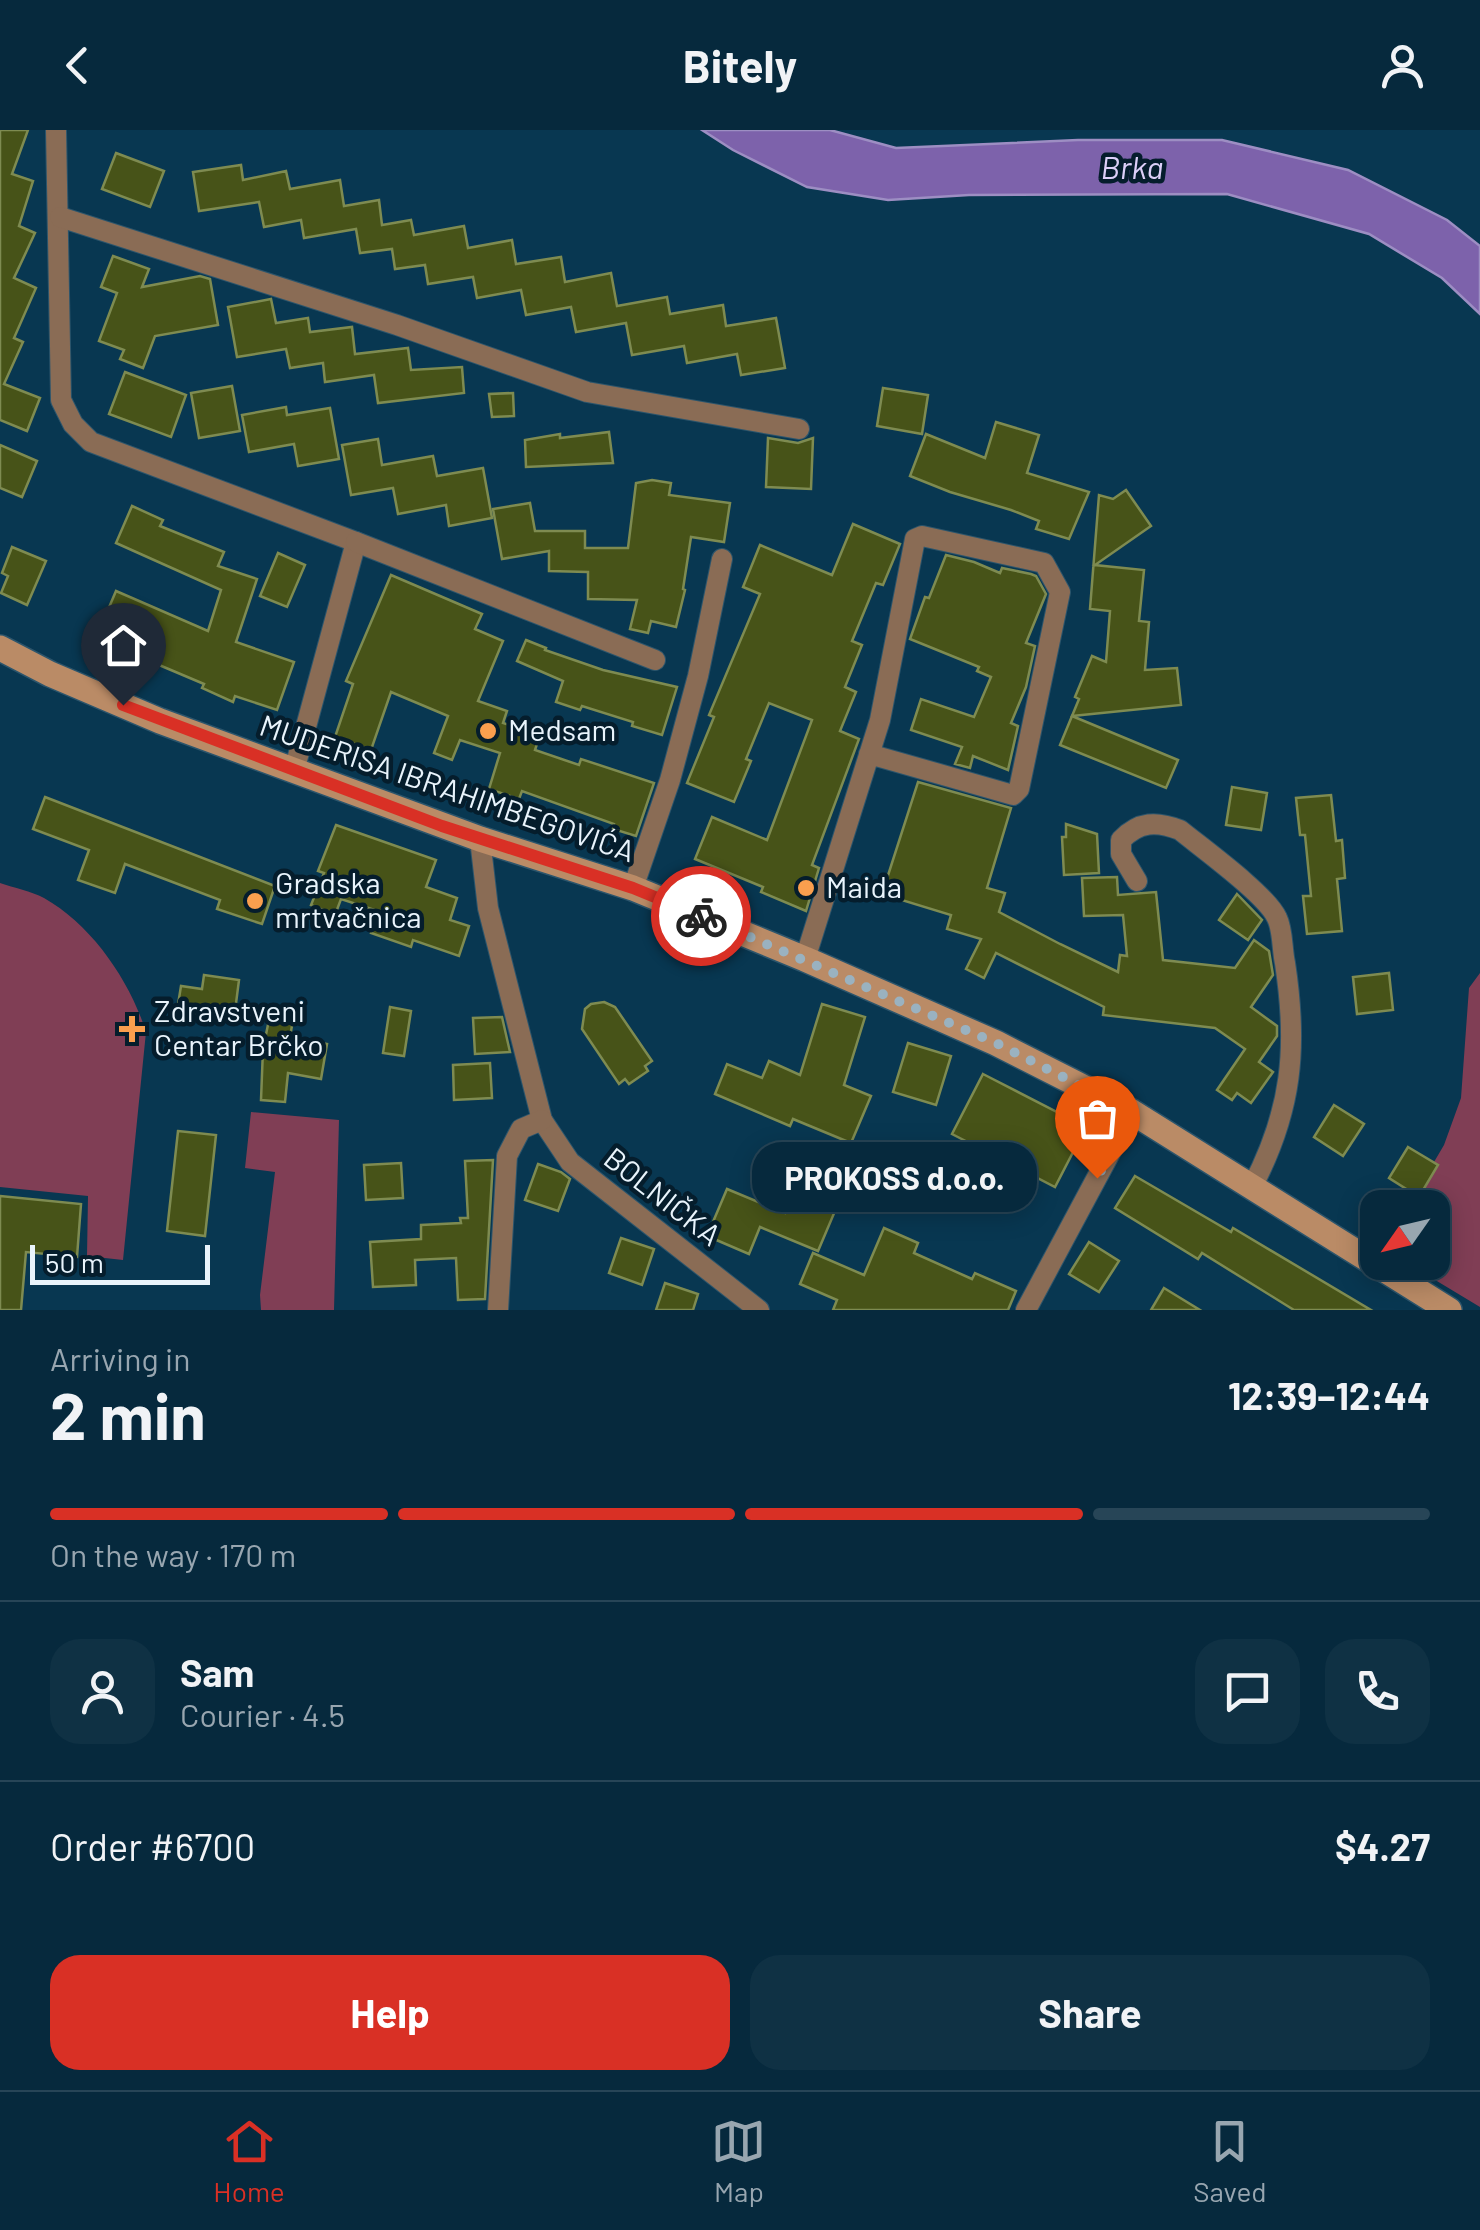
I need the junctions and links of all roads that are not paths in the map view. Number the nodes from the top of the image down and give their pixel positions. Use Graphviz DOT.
graph roads {
  1 [pos="56,130"];
  2 [pos="60,217"];
  3 [pos="799,430"];
  4 [pos="356,542"];
  5 [pos="722,559"];
  6 [pos="0,648"];
  7 [pos="655,660"];
  8 [pos="868,754"];
  9 [pos="294,771"];
  10 [pos="480,839"];
  11 [pos="1137,881"];
  12 [pos="633,888"];
  13 [pos="805,958"];
  14 [pos="1132,1112"];
  15 [pos="542,1120"];
  16 [pos="1252,1187"];
  17 [pos="498,1310"];
  18 [pos="759,1310"];
  19 [pos="1026,1310"];
  20 [pos="1449,1310"];
  1 -- 2 [label="street"];
  2 -- 3 [label="street"];
  2 -- 4 [label="street"];
  4 -- 7 [label="street"];
  4 -- 9 [label="street"];
  5 -- 12 [label="street"];
  6 -- 9 [label="main road, MUDERISA IBRAHIMBEGOVIĆA"];
  8 -- 8 [label="street"];
  8 -- 13 [label="street"];
  9 -- 10 [label="main road, MUDERISA IBRAHIMBEGOVIĆA"];
  10 -- 12 [label="main road, MUDERISA IBRAHIMBEGOVIĆA"];
  10 -- 15 [label="street, BOLNIČKA"];
  11 -- 16 [label="street"];
  12 -- 13 [label="main road, MUDERISA IBRAHIMBEGOVIĆA"];
  13 -- 14 [label="main road, MUDERISA IBRAHIMBEGOVIĆA"];
  14 -- 16 [label="main road, MUDERISA IBRAHIMBEGOVIĆA"];
  14 -- 19 [label="street"];
  15 -- 17 [label="street"];
  15 -- 18 [label="street, BOLNIČKA"];
  16 -- 20 [label="main road, MUDERISA IBRAHIMBEGOVIĆA"];
}
